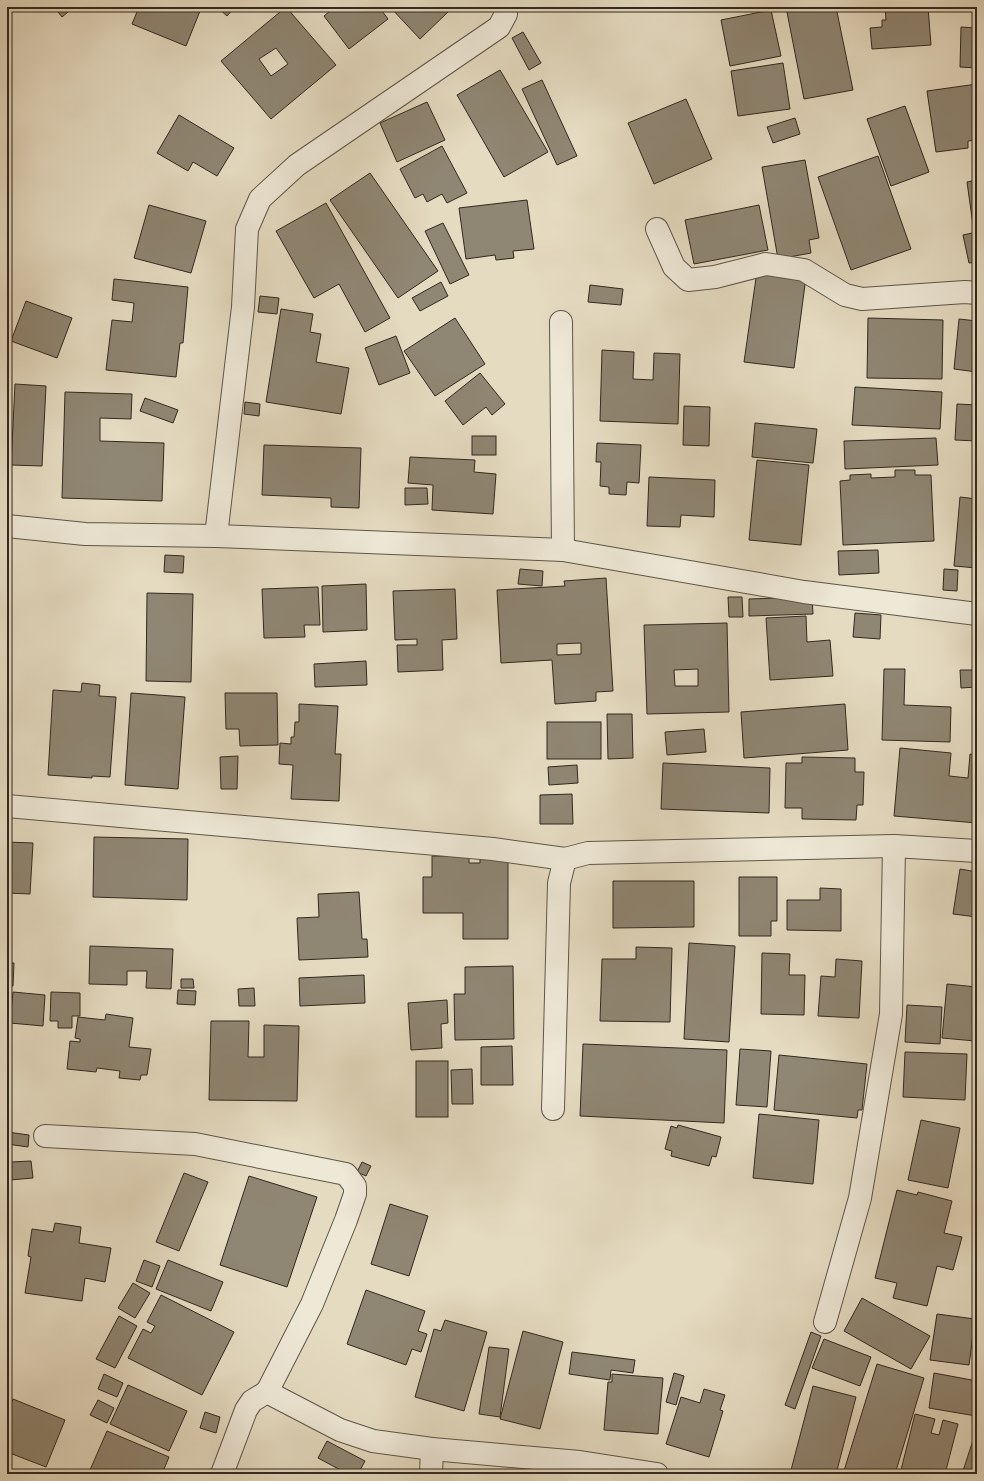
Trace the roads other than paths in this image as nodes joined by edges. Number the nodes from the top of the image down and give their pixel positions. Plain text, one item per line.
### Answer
1 (504, 7) edge
2 (657, 229) dead end
3 (977, 293) edge
4 (561, 322) dead end
5 (7, 526) edge
6 (216, 536) junction
7 (563, 550) junction
8 (977, 614) edge
9 (7, 806) edge
10 (894, 846) junction
11 (977, 851) edge
12 (565, 859) junction
13 (553, 1109) dead end
14 (45, 1136) dead end
15 (825, 1322) dead end
16 (267, 1392) junction
17 (432, 1449) junction
18 (222, 1474) edge
19 (432, 1474) edge
20 (657, 1474) edge

1 - 6 street
2 - 3 street
4 - 7 street
5 - 6 street
6 - 7 street
7 - 8 street
9 - 12 street
10 - 11 street
10 - 12 street
10 - 15 street
12 - 13 street
14 - 16 street
16 - 17 street
16 - 18 street
17 - 19 street
17 - 20 street

